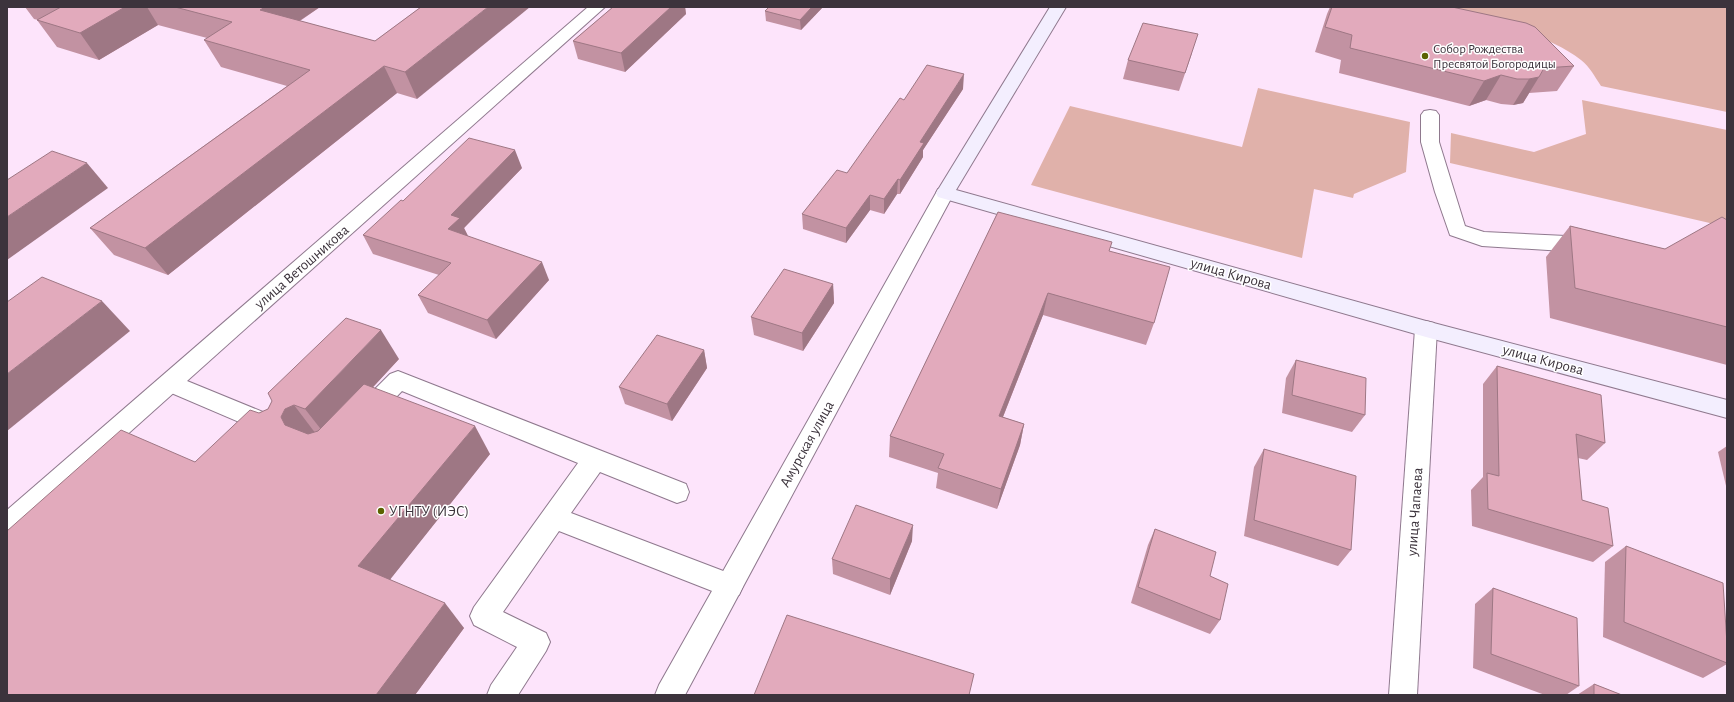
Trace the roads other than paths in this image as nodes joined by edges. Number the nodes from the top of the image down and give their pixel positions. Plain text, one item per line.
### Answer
1 (597, 7) edge
2 (1058, 7) edge
3 (1430, 115) dead end
4 (945, 193) junction
5 (1601, 244) edge
6 (1426, 328) junction
7 (170, 383) junction
8 (1727, 409) edge
9 (351, 429) edge
10 (282, 430) edge
11 (595, 459) junction
12 (677, 492) dead end
13 (553, 517) junction
14 (7, 526) edge
15 (730, 586) junction
16 (501, 695) edge
17 (670, 695) edge
18 (1403, 695) edge

1 - 7 street, улица Ветошникова
2 - 4 street
3 - 5 street
4 - 6 street, улица Кирова
4 - 15 street, Амурская улица
6 - 8 street, улица Кирова
6 - 18 street, улица Чапаева
7 - 10 street
7 - 14 street, улица Ветошникова
9 - 11 street
11 - 12 street
11 - 13 street
13 - 15 street
13 - 16 street
15 - 17 street, Амурская улица

